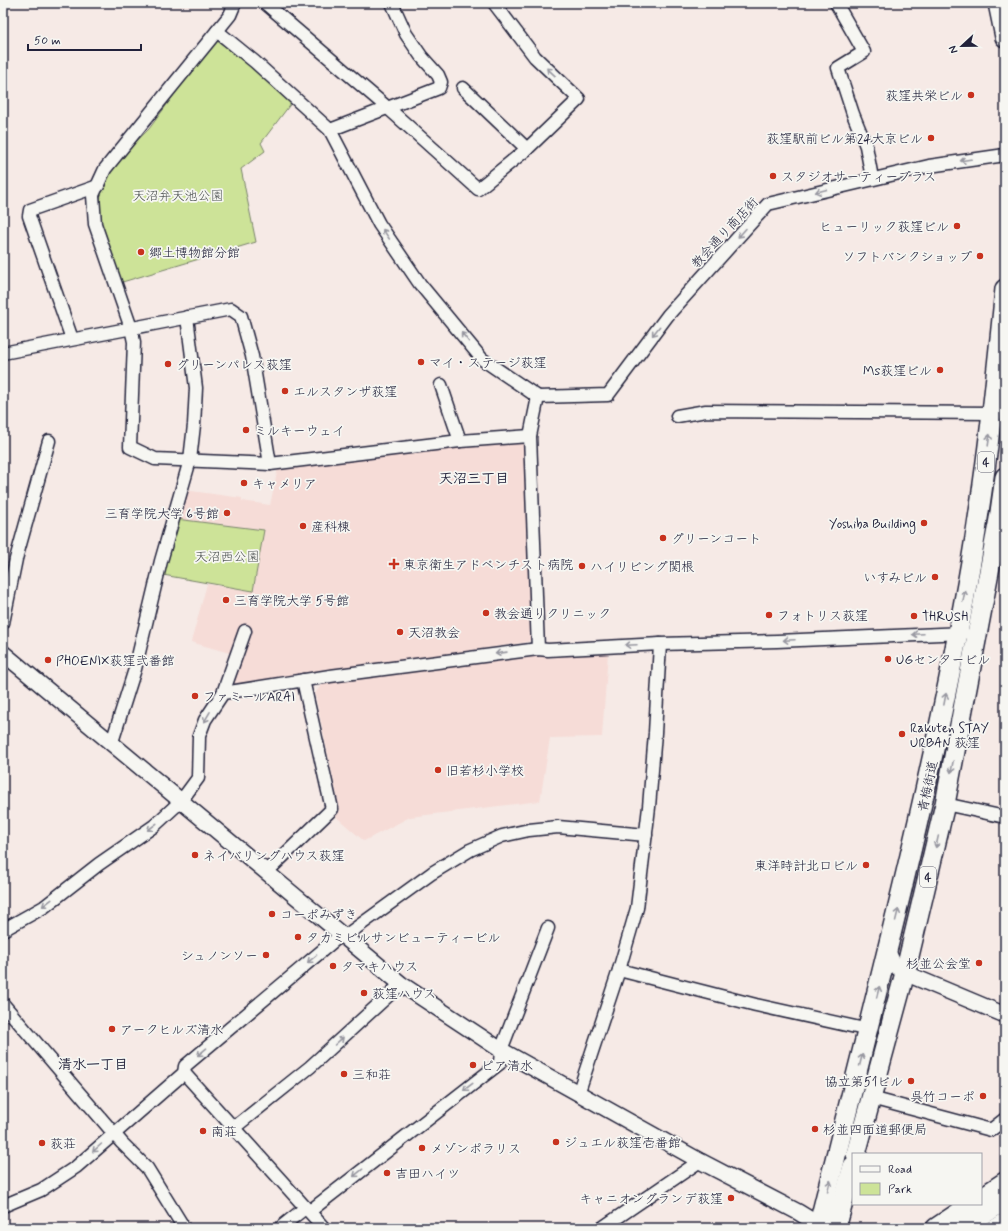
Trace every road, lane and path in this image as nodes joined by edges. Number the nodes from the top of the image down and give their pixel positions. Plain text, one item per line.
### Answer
1 (235, 3) edge
2 (265, 3) edge
3 (392, 3) edge
4 (494, 3) edge
5 (836, 3) edge
6 (998, 3) edge
7 (217, 31) junction
8 (1005, 37) edge
9 (463, 88) dead end
10 (389, 109) junction
11 (330, 130) junction
12 (527, 149) junction
13 (1005, 155) edge
14 (872, 178) junction
15 (98, 186) junction
16 (1005, 288) edge
17 (187, 317) junction
18 (131, 328) junction
19 (72, 339) junction
20 (3, 353) edge
21 (441, 385) dead end
22 (538, 396) junction
23 (992, 413) junction
24 (677, 416) dead end
25 (530, 436) junction
26 (50, 441) dead end
27 (460, 441) junction
28 (190, 460) junction
29 (270, 464) junction
30 (1005, 477) edge
31 (1002, 515) edge
32 (980, 619) junction
33 (3, 623) edge
34 (245, 631) dead end
35 (957, 634) junction
36 (660, 644) junction
37 (538, 649) junction
38 (3, 653) edge
39 (303, 680) junction
40 (223, 693) junction
41 (112, 742) junction
42 (181, 801) junction
43 (946, 804) junction
44 (1005, 817) edge
45 (646, 835) junction
46 (263, 870) junction
47 (548, 928) dead end
48 (3, 930) edge
49 (343, 935) junction
50 (888, 952) junction
51 (619, 970) junction
52 (906, 974) junction
53 (401, 984) junction
54 (3, 1004) edge
55 (1005, 1015) edge
56 (869, 1030) junction
57 (501, 1050) junction
58 (184, 1073) junction
59 (578, 1094) junction
60 (872, 1098) junction
61 (1005, 1119) edge
62 (235, 1127) junction
63 (114, 1133) junction
64 (856, 1153) edge
65 (700, 1160) junction
66 (852, 1168) edge
67 (1005, 1182) edge
68 (982, 1197) edge
69 (1005, 1200) edge
70 (970, 1205) edge
71 (3, 1206) edge
72 (307, 1210) junction
73 (1005, 1223) edge
74 (824, 1227) edge
75 (184, 1228) edge
76 (280, 1228) edge
77 (324, 1228) edge
78 (602, 1228) edge
79 (936, 1228) edge
80 (963, 1228) edge
81 (997, 1228) edge

1 - 7 street
2 - 10 street
3 - 10 street
12 -> 4 street
5 - 14 street
6 - 8 main road
7 - 11 street
7 - 15 street
9 - 12 street
10 - 11 street
10 - 12 street
22 -> 11 street
13 -> 14 street, 教会通り商店街
14 -> 22 street, 教会通り商店街
15 - 18 street
15 - 19 street
16 - 23 main road, 青梅街道 / 4
17 - 18 street
17 - 28 street
17 - 29 street
18 - 19 street
18 - 28 street
19 - 20 street
21 - 27 street
22 - 25 street
23 - 24 street
35 -> 23 main road, 青梅街道 / 4
25 - 27 street
25 - 37 street
26 - 33 street
27 - 29 street
28 - 29 street
28 - 41 street
30 - 31 main road, 青梅街道 / 4
31 - 32 main road, 青梅街道 / 4
32 - 35 street
32 -> 43 main road, 青梅街道 / 4
34 - 40 street
35 -> 36 street
50 -> 35 main road, 青梅街道 / 4
36 -> 37 street
36 - 45 street
37 -> 39 street
38 - 41 street
39 - 40 street
39 - 46 street
40 -> 42 street
41 - 42 street
42 - 46 street
42 -> 48 street
43 - 44 street
43 -> 52 main road, 青梅街道 / 4
45 - 49 street
45 - 51 street
46 - 49 street
47 - 57 street
49 - 53 street
49 -> 58 street
50 - 52 street
56 -> 50 main road, 青梅街道 / 4
51 - 56 street
51 - 59 street
52 - 55 street
52 - 60 main road, 青梅街道 / 4
53 - 57 street
62 -> 53 street
54 - 63 street
74 -> 56 main road, 青梅街道 / 4
57 - 59 street
57 -> 72 street
58 - 62 street
58 - 63 street
59 - 65 street
60 - 61 street
60 - 64 main road, 青梅街道 / 4
62 - 72 street
63 -> 71 street
63 - 75 street
65 - 74 street
65 - 78 street
66 - 74 main road
67 - 68 main road
69 - 80 main road
70 - 79 main road
72 - 76 street
72 - 77 street
73 - 81 main road

